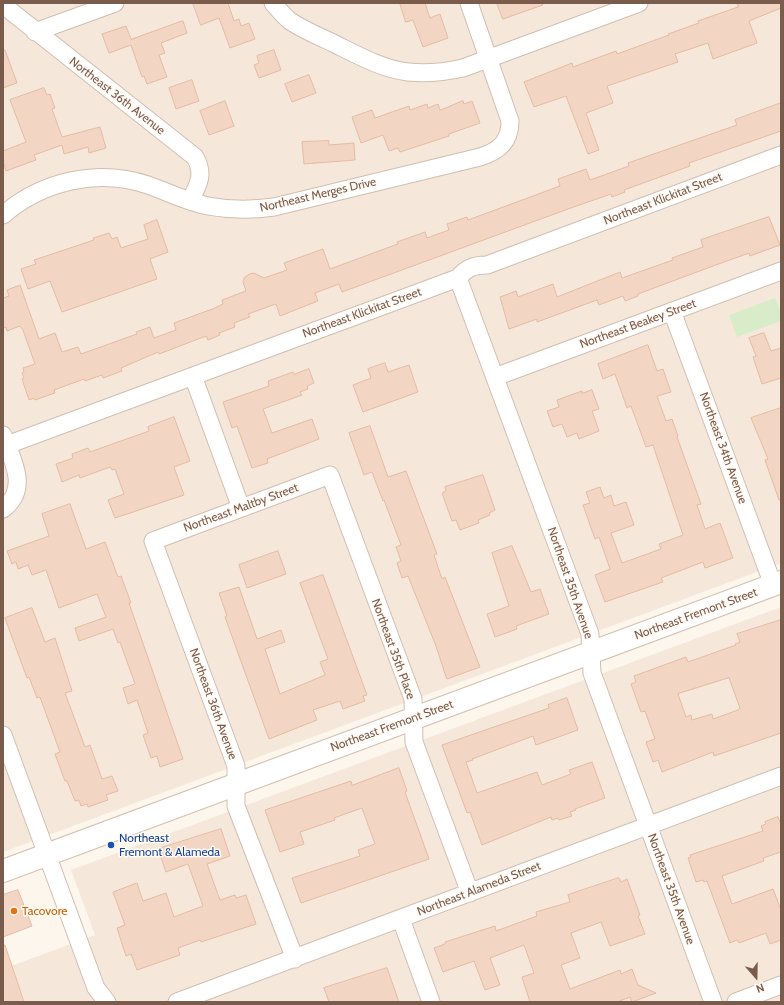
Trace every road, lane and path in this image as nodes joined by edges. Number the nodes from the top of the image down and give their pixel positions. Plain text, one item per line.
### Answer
1 (115, 3) edge
2 (273, 3) edge
3 (468, 3) edge
4 (639, 3) edge
5 (3, 5) edge
6 (35, 32) junction
7 (489, 59) junction
8 (781, 155) edge
9 (190, 201) junction
10 (3, 216) edge
11 (781, 271) edge
12 (458, 278) junction
13 (672, 311) junction
14 (193, 376) junction
15 (495, 377) junction
16 (5, 440) edge
17 (330, 475) joint
18 (241, 508) junction
19 (3, 509) edge
20 (153, 541) joint
21 (777, 583) edge
22 (591, 653) junction
23 (413, 718) junction
24 (3, 735) edge
25 (781, 776) edge
26 (236, 784) junction
27 (647, 826) junction
28 (47, 855) junction
29 (3, 871) edge
30 (470, 892) junction
31 (400, 919) junction
32 (295, 959) junction
33 (781, 986) edge
34 (209, 997) edge
35 (107, 1002) edge
36 (177, 1002) edge
37 (431, 1002) edge
38 (713, 1002) edge
39 (736, 1002) edge

1 - 6 street
2 - 7 street
3 - 7 street
4 - 7 street
5 - 6 street, Northeast 36th Avenue
6 - 9 street, Northeast 36th Avenue
7 - 9 street, Northeast Merges Drive
8 - 12 street, Northeast Klickitat Street
9 - 10 street, Northeast Merges Drive
11 - 13 street, Northeast Beakey Street
12 - 14 street, Northeast Klickitat Street
12 - 15 street, Northeast 35th Avenue
13 - 15 street, Northeast Beakey Street
13 - 21 street, Northeast 34th Avenue
14 - 16 street, Northeast Klickitat Street
14 - 18 street
15 - 22 street, Northeast 35th Avenue
16 - 19 street, Northeast Klickitat Street
17 - 18 street, Northeast Maltby Street
17 - 23 street, Northeast 35th Place
18 - 20 street, Northeast Maltby Street
20 - 26 street, Northeast 36th Avenue
21 - 22 main road, Northeast Fremont Street
22 - 23 main road, Northeast Fremont Street
22 - 27 street, Northeast 35th Avenue
23 - 26 main road, Northeast Fremont Street
23 - 30 street, Northeast 35th Place
24 - 28 street
25 - 27 street, Northeast Alameda Street
26 - 28 main road, Northeast Fremont Street
26 - 32 street, Northeast 36th Avenue
27 - 30 street, Northeast Alameda Street
27 - 38 street, Northeast 35th Avenue
28 - 29 main road, Northeast Fremont Street
28 - 35 street
30 - 31 street, Northeast Alameda Street
31 - 32 street, Northeast Alameda Street
31 - 37 street
32 - 34 street, Northeast Alameda Street
33 - 39 street
34 - 36 street, Northeast Alameda Street

